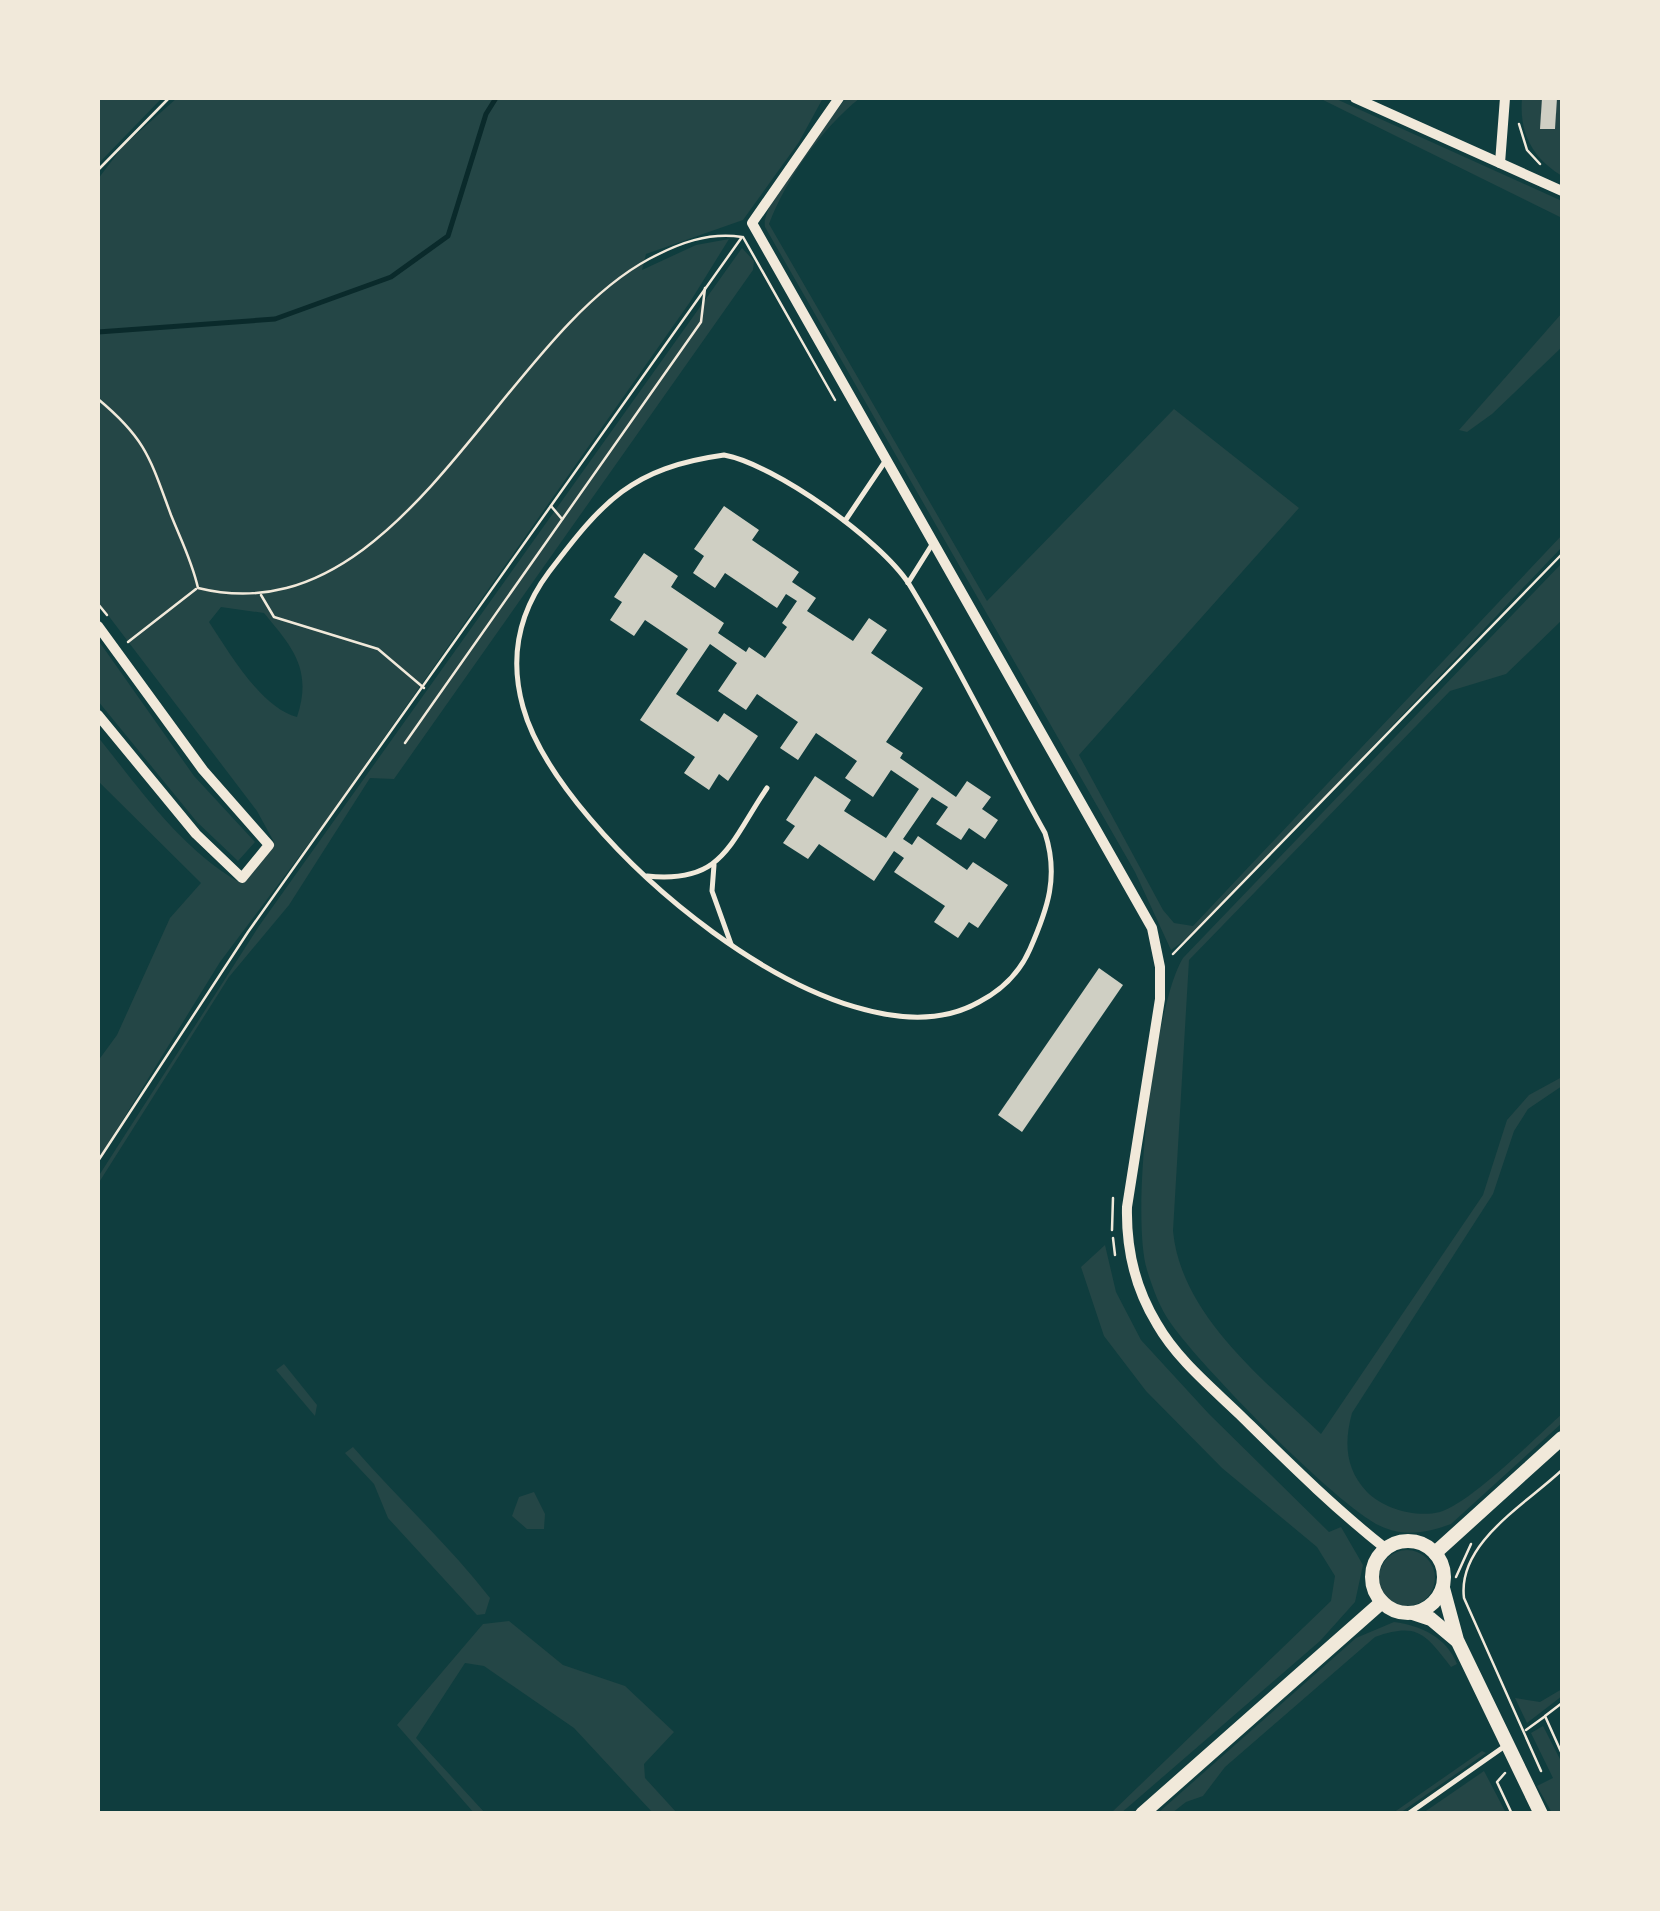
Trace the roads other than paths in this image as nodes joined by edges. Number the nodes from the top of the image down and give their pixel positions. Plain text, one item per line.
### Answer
1 (830, 98) edge
2 (839, 98) edge
3 (1355, 98) edge
4 (1504, 98) edge
5 (827, 115) junction
6 (1500, 163) junction
7 (1562, 192) edge
8 (886, 460) junction
9 (845, 521) junction
10 (933, 542) junction
11 (908, 583) junction
12 (98, 626) edge
13 (98, 715) edge
14 (766, 788) dead end
15 (714, 866) junction
16 (644, 875) junction
17 (732, 945) junction
18 (1562, 1438) edge
19 (1386, 1548) junction
20 (1435, 1552) junction
21 (1449, 1585) junction
22 (1382, 1602) junction
23 (1413, 1613) junction
24 (1457, 1640) junction
25 (1508, 1744) junction
26 (1142, 1814) edge
27 (1408, 1814) edge
28 (1542, 1814) edge

1 - 5 street
2 - 5 street
3 - 6 street
4 - 6 street
5 - 8 street
6 - 7 street
8 - 9 lane
8 - 10 street
9 - 11 lane
9 - 16 lane
10 - 11 lane
10 - 19 street
11 - 17 lane
12 - 13 street
14 - 15 lane
15 - 16 lane
15 - 17 lane
16 - 17 lane
18 - 20 street
19 - 20 street
19 - 22 street
20 - 21 street
21 - 23 street
21 - 24 street
22 - 23 street
22 - 26 street
23 - 24 street
24 - 25 street
25 - 27 lane
25 - 28 street

